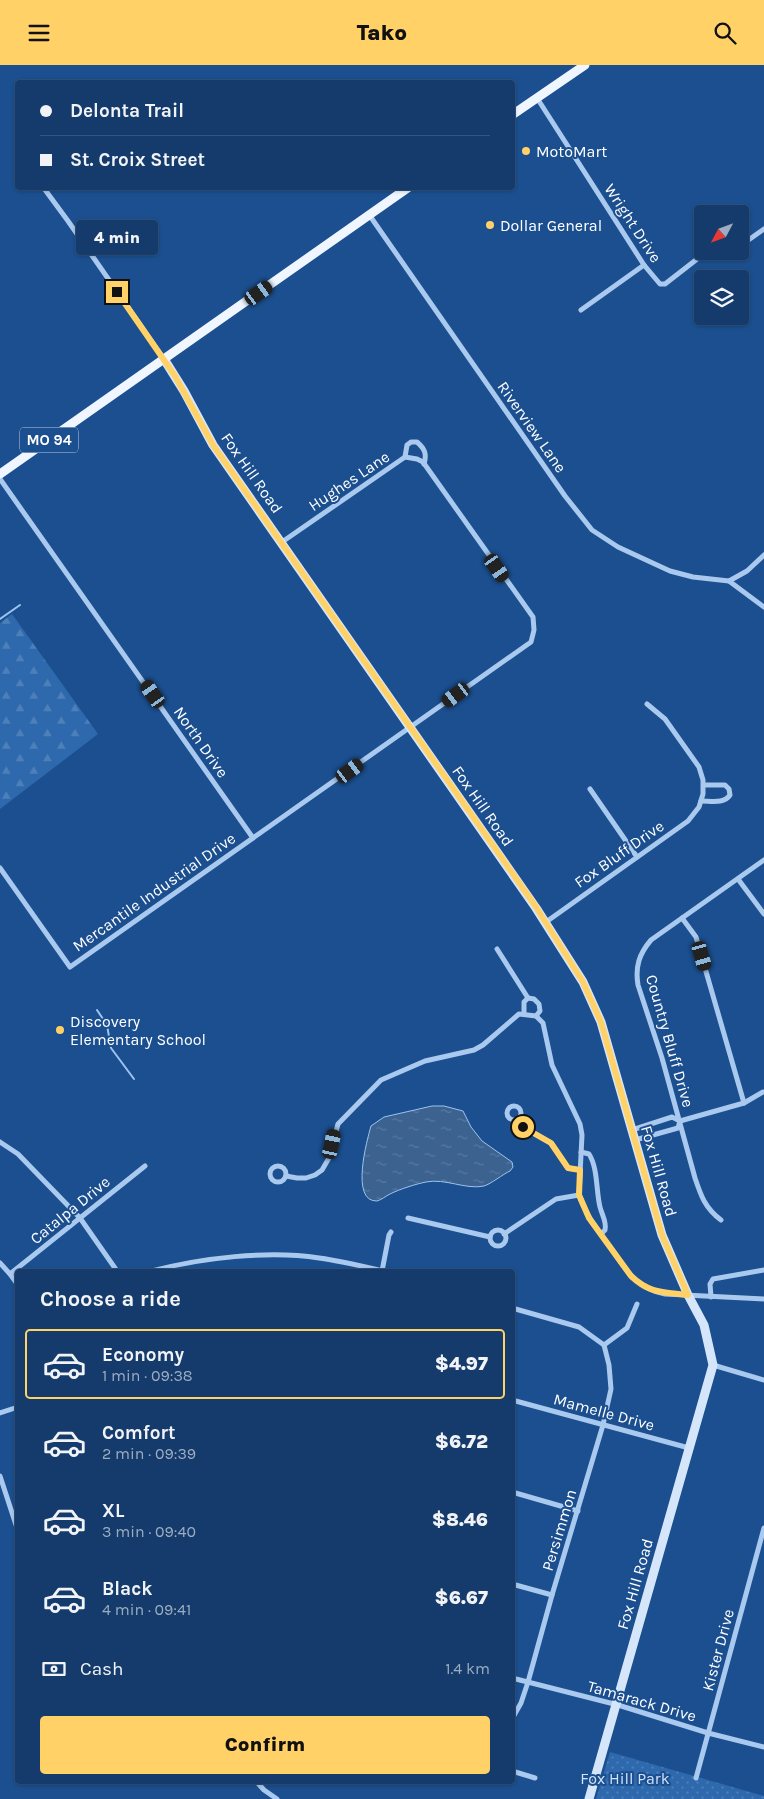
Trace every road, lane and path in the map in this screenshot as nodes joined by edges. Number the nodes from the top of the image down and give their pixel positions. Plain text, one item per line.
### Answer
1 (584, 65) edge
2 (537, 98) junction
3 (515, 113) edge
4 (45, 190) edge
5 (405, 190) edge
6 (370, 215) junction
7 (764, 229) edge
8 (749, 240) edge
9 (696, 260) edge
10 (644, 265) junction
11 (581, 310) dead end
12 (164, 359) junction
13 (405, 457) junction
14 (424, 464) junction
15 (0, 474) edge
16 (0, 479) edge
17 (282, 542) junction
18 (764, 555) edge
19 (729, 581) junction
20 (764, 607) edge
21 (647, 704) dead end
22 (411, 727) junction
23 (704, 785) junction
24 (590, 789) dead end
25 (701, 801) junction
26 (252, 838) junction
27 (637, 857) junction
28 (764, 859) edge
29 (0, 868) edge
30 (738, 879) junction
31 (764, 914) edge
32 (682, 918) junction
33 (546, 922) junction
34 (497, 949) dead end
35 (528, 998) junction
36 (524, 1014) junction
37 (536, 1016) junction
38 (763, 1092) dead end
39 (744, 1103) junction
40 (517, 1119) dead end
41 (680, 1121) junction
42 (632, 1130) junction
43 (635, 1140) junction
44 (0, 1142) edge
45 (581, 1152) junction
46 (145, 1166) dead end
47 (580, 1170) junction
48 (286, 1176) dead end
49 (579, 1195) junction
50 (80, 1217) junction
51 (408, 1218) dead end
52 (721, 1220) dead end
53 (391, 1232) dead end
54 (504, 1234) junction
55 (601, 1234) junction
56 (490, 1237) junction
57 (0, 1263) edge
58 (16, 1269) edge
59 (116, 1269) edge
60 (160, 1269) edge
61 (373, 1269) edge
62 (383, 1269) edge
63 (15, 1270) edge
64 (764, 1270) edge
65 (10, 1274) junction
66 (15, 1281) edge
67 (688, 1295) junction
68 (711, 1297) junction
69 (764, 1299) edge
70 (637, 1304) dead end
71 (515, 1309) edge
72 (604, 1345) junction
73 (713, 1365) junction
74 (764, 1380) edge
75 (515, 1401) edge
76 (15, 1408) edge
77 (0, 1413) edge
78 (603, 1425) junction
79 (689, 1448) junction
80 (0, 1476) edge
81 (515, 1493) edge
82 (578, 1511) junction
83 (15, 1522) edge
84 (764, 1528) edge
85 (515, 1585) edge
86 (552, 1595) junction
87 (515, 1679) edge
88 (528, 1682) junction
89 (618, 1705) junction
90 (515, 1714) edge
91 (708, 1733) junction
92 (764, 1747) edge
93 (515, 1772) edge
94 (534, 1778) dead end
95 (696, 1779) dead end
96 (259, 1784) edge
97 (277, 1799) edge
98 (589, 1799) edge

1 - 2 main road
2 - 3 main road
2 - 10 street, Wright Drive
4 - 12 street
5 - 6 main road, MO 94
6 - 12 main road, MO 94
6 - 19 street, Riverview Lane
7 - 8 street
9 - 10 street, Wright Drive
10 - 11 street
12 - 15 main road, MO 94
12 - 17 street, Fox Hill Road
13 - 14 street, Hughes Lane
13 - 14 street, Hughes Lane
13 - 17 street, Hughes Lane
14 - 22 street, Hughes Lane
16 - 26 street, North Drive
17 - 22 street, Fox Hill Road
18 - 19 street
19 - 20 street
21 - 23 street
22 - 26 street
22 - 33 street, Fox Hill Road
23 - 25 street, Fox Bluff Drive
23 - 25 street
24 - 27 street
25 - 27 street, Fox Bluff Drive
26 - 29 street, Mercantile Industrial Drive
27 - 33 street, Fox Bluff Drive
28 - 30 street, Country Bluff Drive
30 - 31 street
30 - 32 street, Country Bluff Drive
32 - 39 street
32 - 41 street, Country Bluff Drive
33 - 42 street, Fox Hill Road
34 - 35 street
35 - 36 street
35 - 37 street
36 - 37 street
36 - 48 street
37 - 45 street
38 - 39 street
39 - 41 street
40 - 47 street
41 - 42 street
41 - 43 street
41 - 52 street, Country Bluff Drive
42 - 43 street, Fox Hill Road
43 - 67 street, Fox Hill Road
44 - 50 street
45 - 47 street
45 - 55 street
46 - 50 street, Catalpa Drive
47 - 49 street
49 - 54 street
49 - 55 street
50 - 58 street, Catalpa Drive
50 - 59 street
51 - 56 street
53 - 62 street
54 - 56 street
54 - 56 street
55 - 67 street
57 - 65 street
60 - 61 street
63 - 65 street, Catalpa Drive
64 - 68 street
65 - 66 street
67 - 68 street
67 - 73 street, Fox Hill Road
68 - 69 street
70 - 72 street
71 - 72 street
72 - 78 street, Persimmon
73 - 74 street
73 - 79 street, Fox Hill Road
75 - 78 street, Mamelle Drive
76 - 77 street
78 - 79 street, Mamelle Drive
78 - 82 street, Persimmon
79 - 89 street, Fox Hill Road
80 - 83 street
81 - 82 street
82 - 86 street, Persimmon
84 - 91 street, Kister Drive
85 - 86 street
86 - 88 street, Persimmon
87 - 88 street, Tamarack Drive
88 - 89 street, Tamarack Drive
88 - 90 street, Persimmon
89 - 91 street, Tamarack Drive
89 - 98 street, Fox Hill Road
91 - 92 street, Tamarack Drive
91 - 95 street, Kister Drive
93 - 94 street
96 - 97 street

